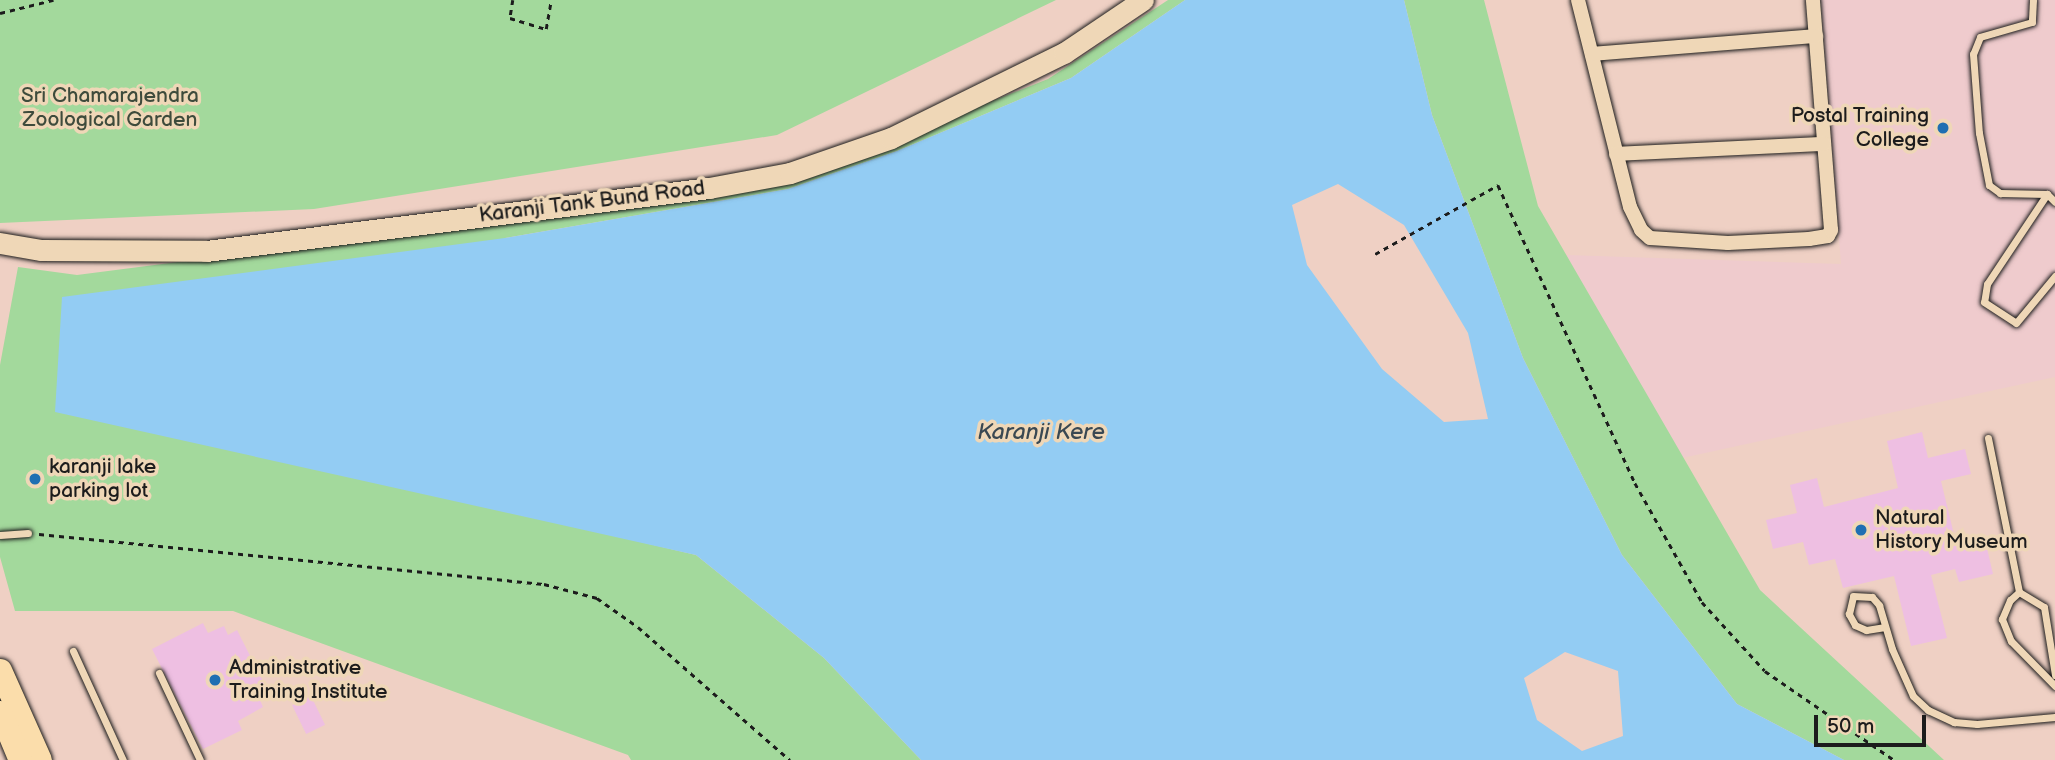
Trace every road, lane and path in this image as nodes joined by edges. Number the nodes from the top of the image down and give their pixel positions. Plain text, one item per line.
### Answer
1 (53, 0) edge
2 (513, 0) edge
3 (551, 0) edge
4 (1143, 0) edge
5 (1578, 0) edge
6 (1813, 0) edge
7 (2033, 0) edge
8 (0, 13) edge
9 (1816, 36) junction
10 (1592, 54) junction
11 (1824, 144) junction
12 (1616, 154) junction
13 (2047, 194) junction
14 (2055, 202) edge
15 (0, 243) edge
16 (1375, 254) dead end
17 (2055, 276) edge
18 (1988, 438) dead end
19 (28, 533) joint
20 (0, 535) edge
21 (2019, 592) junction
22 (1885, 627) junction
23 (73, 650) dead end
24 (0, 670) edge
25 (159, 673) dead end
26 (2055, 675) edge
27 (2055, 686) edge
28 (0, 712) edge
29 (2055, 717) edge
30 (20, 760) edge
31 (40, 760) edge
32 (123, 760) edge
33 (200, 760) edge
34 (790, 760) edge
35 (1894, 760) edge

1 - 8 path
2 - 3 path
4 - 15 street, Karanji Tank Bund Road
5 - 10 street
6 - 9 street
7 - 13 lane
9 - 10 street
9 - 11 street
10 - 12 street
11 - 12 street
11 - 12 street
13 - 14 lane
13 - 17 lane
16 - 35 path
18 - 21 lane
19 - 20 lane
19 - 34 path
21 - 26 lane
21 - 27 lane
22 - 22 lane
22 - 29 lane
23 - 32 lane
24 - 31 main road
25 - 33 lane
28 - 30 main road

